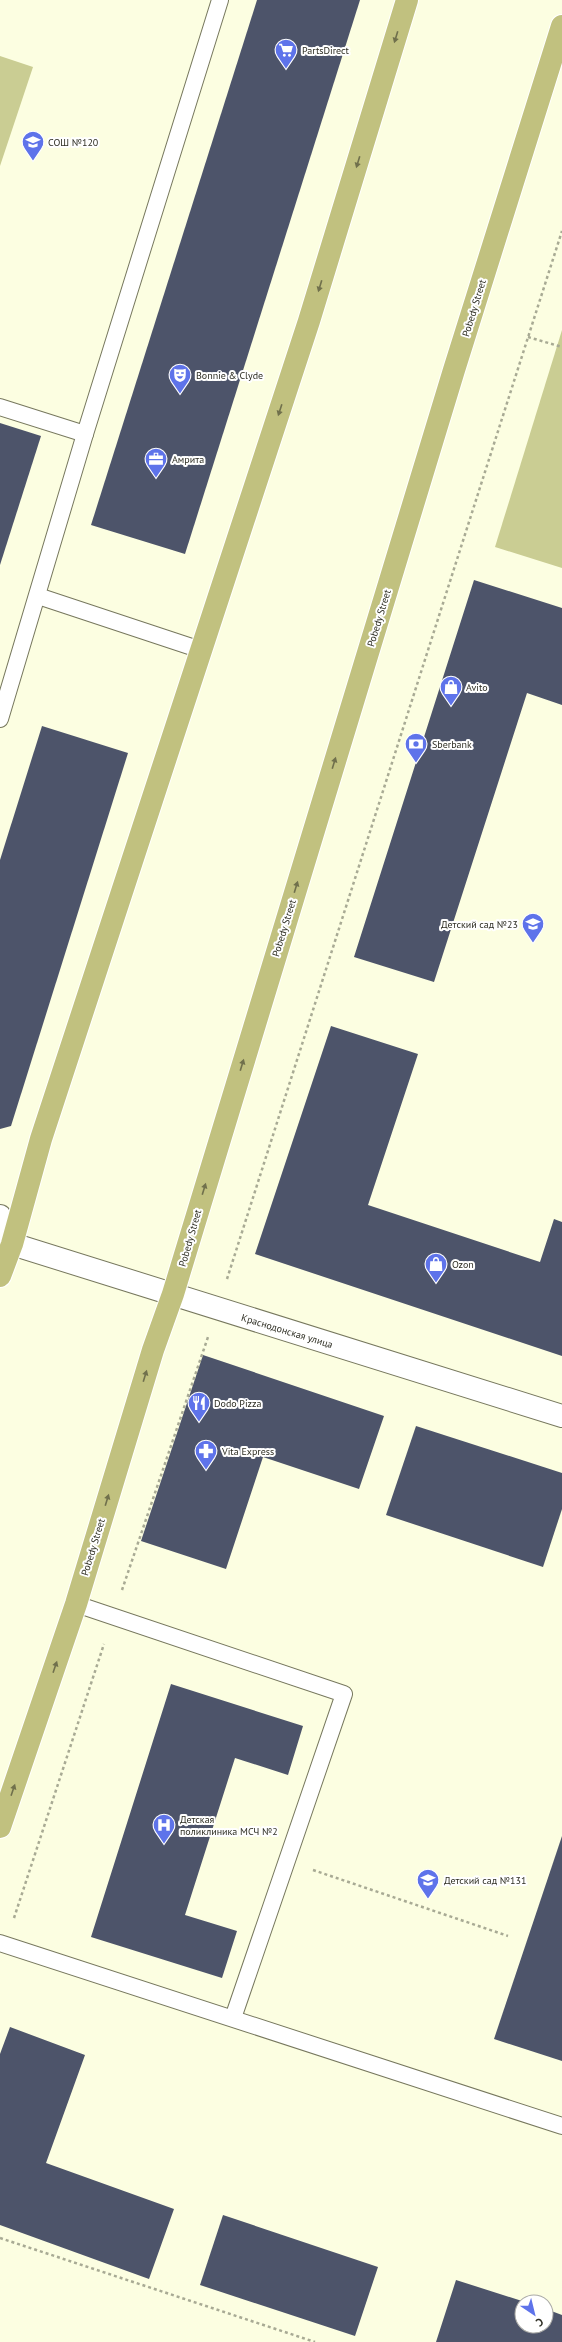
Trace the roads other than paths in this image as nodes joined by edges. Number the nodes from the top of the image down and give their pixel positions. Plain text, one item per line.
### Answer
1 (220, 0) edge
2 (407, 0) edge
3 (562, 26) edge
4 (0, 407) edge
5 (85, 434) junction
6 (38, 596) junction
7 (201, 650) junction
8 (0, 719) edge
9 (0, 1216) edge
10 (6, 1244) edge
11 (0, 1276) edge
12 (173, 1294) junction
13 (562, 1416) edge
14 (76, 1604) junction
15 (0, 1827) edge
16 (3, 1944) edge
17 (233, 2018) junction
18 (562, 2126) edge

1 - 5 lane
2 -> 7 main road
12 -> 3 main road, Pobedy Street
4 - 5 lane
5 - 6 lane
6 - 7 lane
6 - 8 lane
7 - 10 main road
9 - 10 street
10 - 11 main road
10 - 12 street, Краснодонская улица
12 - 13 street, Краснодонская улица
14 -> 12 main road, Pobedy Street
15 -> 14 main road, Pobedy Street
14 - 17 lane
16 - 17 lane
17 - 18 lane

